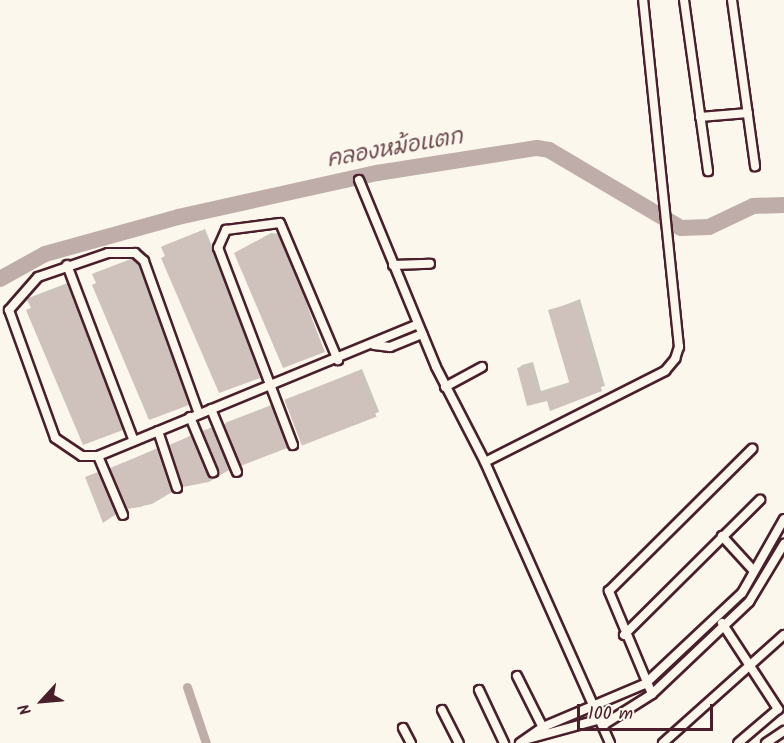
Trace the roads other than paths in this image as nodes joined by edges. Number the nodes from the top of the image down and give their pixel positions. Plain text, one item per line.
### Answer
1 (643, 0) edge
2 (684, 0) edge
3 (732, 0) edge
4 (748, 113) junction
5 (700, 117) junction
6 (755, 166) dead end
7 (708, 171) dead end
8 (359, 180) dead end
9 (430, 264) dead end
10 (393, 265) junction
11 (67, 266) junction
12 (418, 324) junction
13 (422, 333) junction
14 (374, 345) junction
15 (338, 360) junction
16 (482, 367) dead end
17 (272, 386) junction
18 (446, 387) junction
19 (212, 409) junction
20 (195, 416) junction
21 (158, 431) junction
22 (134, 441) junction
23 (293, 445) dead end
24 (752, 449) dead end
25 (98, 456) junction
26 (485, 462) junction
27 (213, 472) dead end
28 (237, 472) dead end
29 (177, 488) dead end
30 (760, 500) dead end
31 (123, 515) dead end
32 (784, 519) edge
33 (722, 536) junction
34 (784, 544) edge
35 (754, 571) junction
36 (719, 617) junction
37 (724, 626) junction
38 (784, 634) edge
39 (624, 635) junction
40 (750, 665) junction
41 (517, 676) dead end
42 (645, 684) junction
43 (479, 690) dead end
44 (652, 694) junction
45 (595, 706) junction
46 (781, 706) edge
47 (442, 710) dead end
48 (602, 722) junction
49 (403, 728) dead end
50 (541, 729) junction
51 (784, 731) edge
52 (545, 740) edge
53 (524, 741) edge
54 (411, 743) edge
55 (459, 743) edge
56 (504, 743) edge
57 (610, 743) edge
58 (663, 743) edge
59 (738, 743) edge
60 (766, 743) edge

1 - 26 street
2 - 5 street
3 - 4 street
4 - 5 street
4 - 6 street
5 - 7 street
8 - 10 street
9 - 10 street
10 - 12 street
11 - 20 street
11 - 22 street
11 - 25 street
12 - 13 street
12 - 14 street
13 - 14 street
13 - 18 street
14 - 15 street
15 - 17 street
15 - 17 street
16 - 18 street
17 - 19 street
17 - 23 street
18 - 26 street
19 - 20 street
19 - 28 street
20 - 21 street
20 - 27 street
21 - 22 street
21 - 29 street
22 - 25 street
24 - 39 street
25 - 31 street
26 - 45 street
30 - 33 street
32 - 35 street
33 - 35 street
33 - 39 street
34 - 37 street
35 - 36 street
36 - 37 street
36 - 42 street
37 - 40 street
37 - 44 street
38 - 40 street
39 - 42 street
40 - 46 street
40 - 58 street
41 - 50 street
42 - 44 street
42 - 45 street
43 - 56 street
44 - 48 street
45 - 48 street
45 - 50 street
46 - 59 street
47 - 55 street
48 - 52 street
48 - 57 street
49 - 54 street
50 - 52 street
50 - 53 street
51 - 60 street
52 - 53 street

